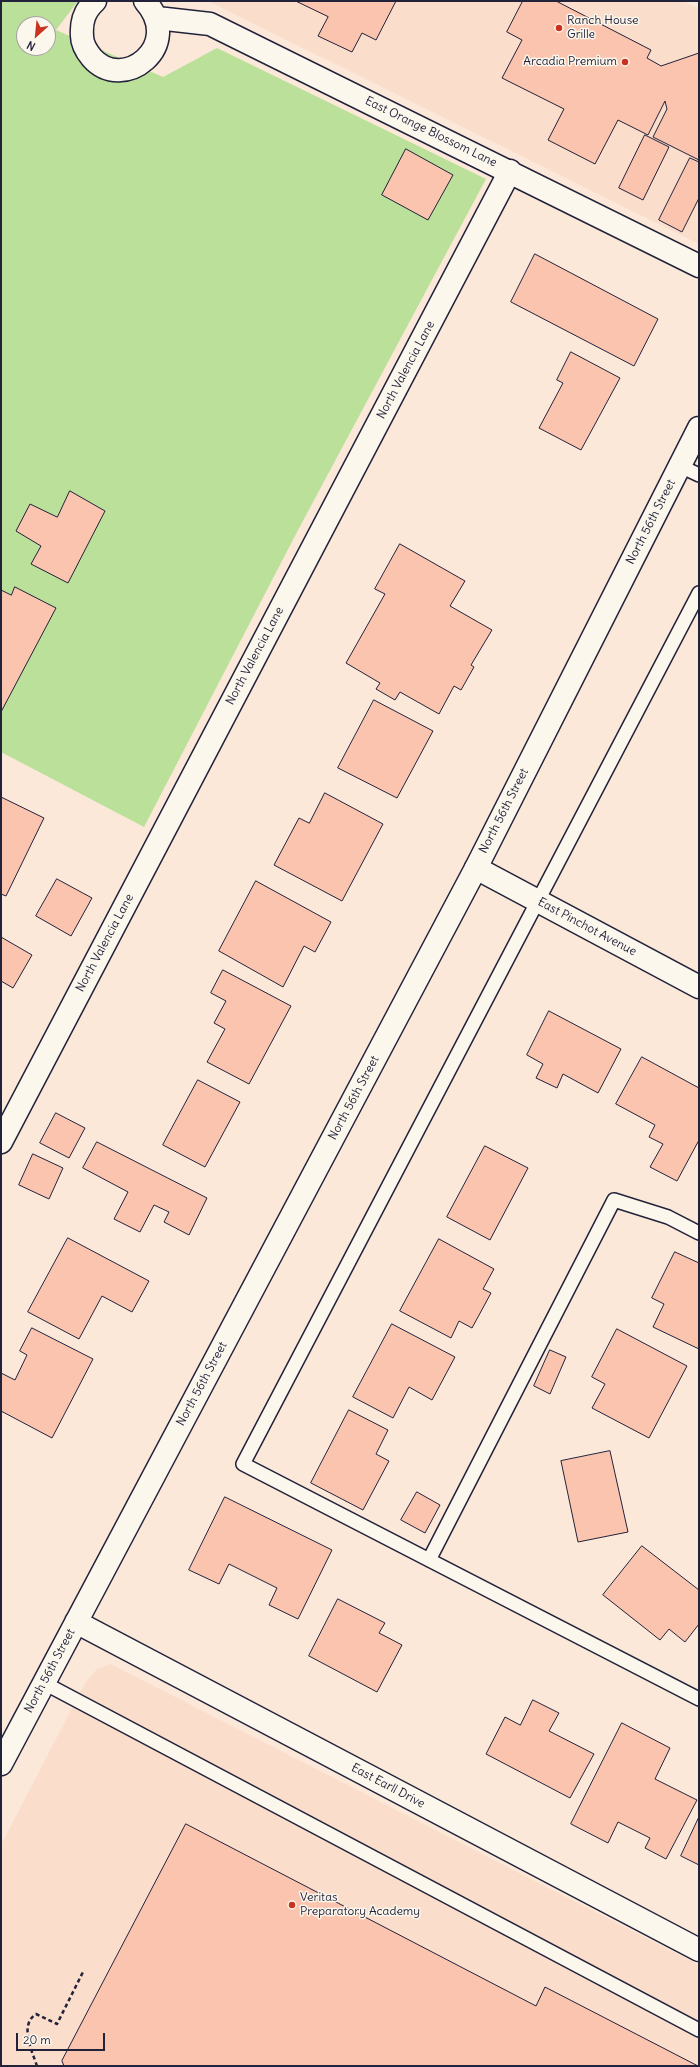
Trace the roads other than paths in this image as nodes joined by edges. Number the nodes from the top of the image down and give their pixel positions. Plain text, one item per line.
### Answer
1 (95, 1) edge
2 (151, 10) edge
3 (510, 171) junction
4 (699, 266) edge
5 (699, 428) edge
6 (680, 466) junction
7 (699, 475) edge
8 (699, 593) edge
9 (476, 868) junction
10 (538, 901) junction
11 (699, 987) edge
12 (1, 1142) edge
13 (699, 1233) edge
14 (429, 1560) junction
15 (76, 1622) junction
16 (44, 1683) junction
17 (699, 1699) edge
18 (1, 1764) edge
19 (699, 1950) edge
20 (699, 2030) edge

1 - 2 street, East Orange Blossom Lane
2 - 3 street, East Orange Blossom Lane
3 - 4 street, East Orange Blossom Lane
3 - 12 street, North Valencia Lane
5 - 6 street, North 56th Street
6 - 7 lane
6 - 9 street, North 56th Street
8 - 10 lane
9 - 10 street, East Pinchot Avenue
9 - 15 street, North 56th Street
10 - 11 street, East Pinchot Avenue
10 - 14 lane
13 - 14 lane
14 - 17 lane
15 - 16 street, North 56th Street
15 - 19 street, East Earll Drive
16 - 18 street, North 56th Street
16 - 20 lane

